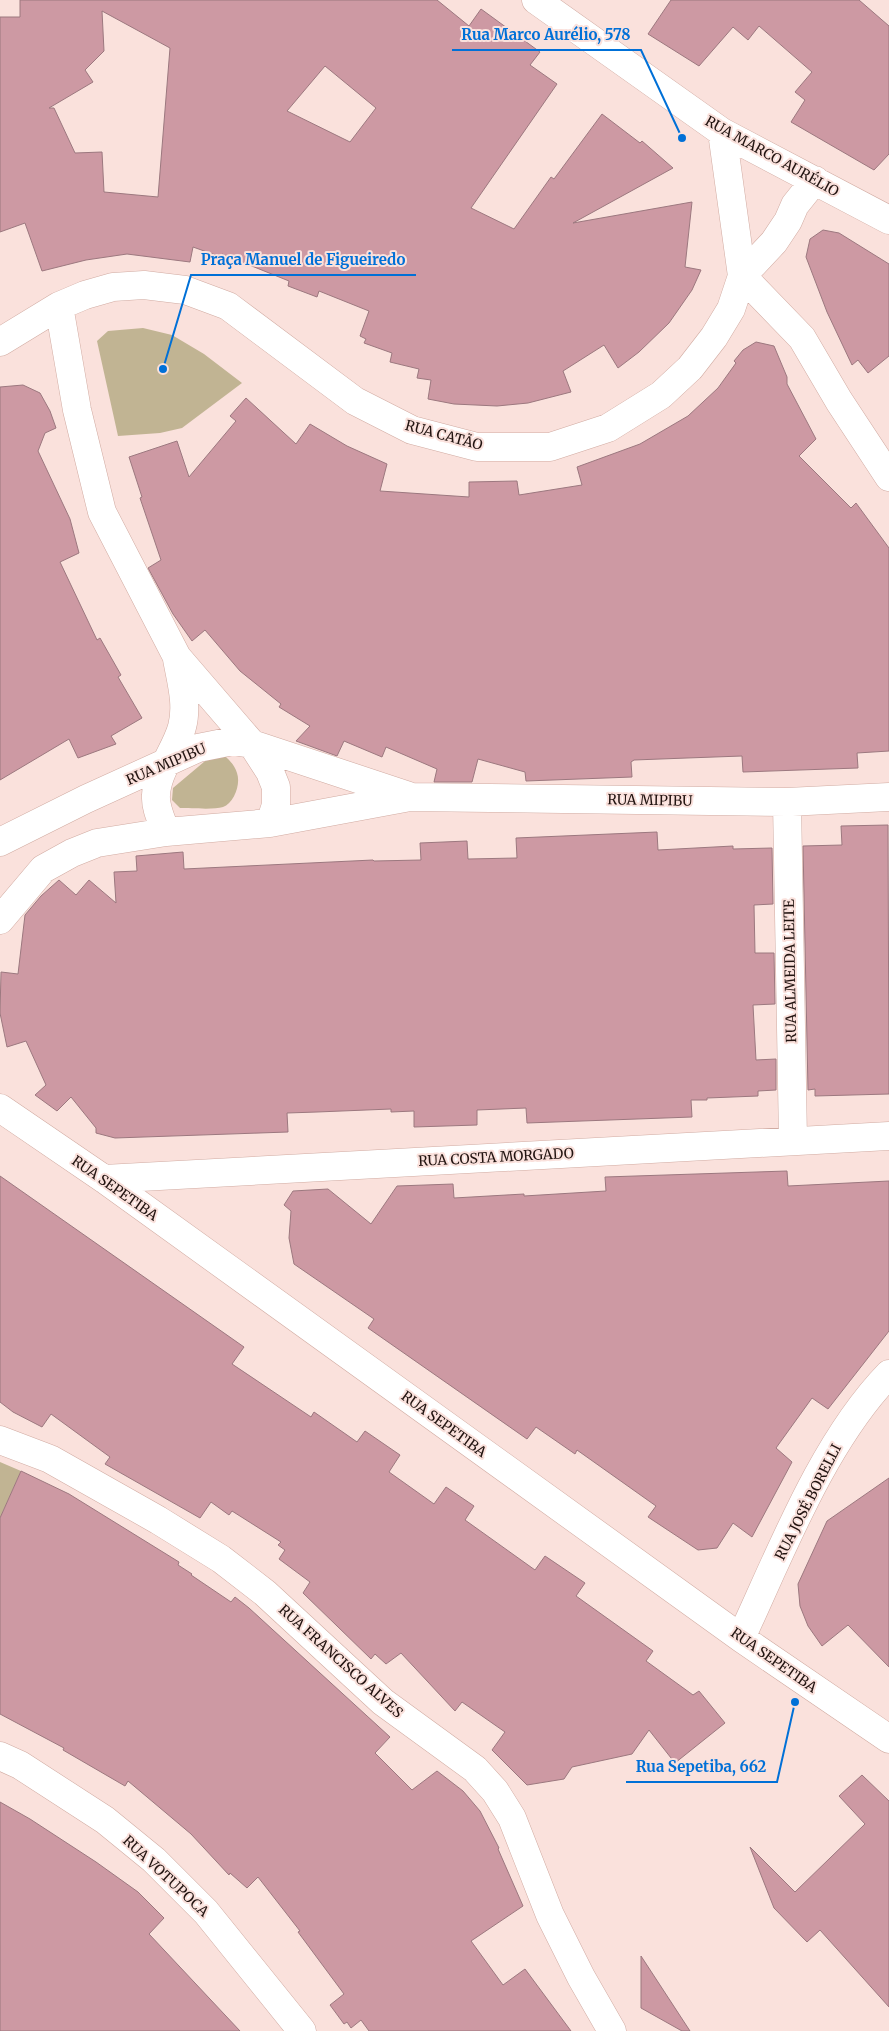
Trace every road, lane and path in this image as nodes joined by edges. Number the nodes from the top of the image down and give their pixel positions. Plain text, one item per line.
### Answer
1 (536, 0) edge
2 (722, 132) junction
3 (815, 180) junction
4 (889, 220) edge
5 (742, 276) junction
6 (59, 306) junction
7 (0, 342) edge
8 (889, 477) edge
9 (177, 657) junction
10 (252, 744) junction
11 (168, 761) junction
12 (410, 797) junction
13 (889, 797) edge
14 (786, 802) junction
15 (270, 823) junction
16 (166, 832) junction
17 (8, 838) edge
18 (43, 869) junction
19 (0, 920) edge
20 (0, 1108) edge
21 (889, 1136) edge
22 (793, 1140) junction
23 (104, 1178) junction
24 (889, 1374) edge
25 (0, 1440) edge
26 (741, 1638) junction
27 (889, 1739) edge
28 (0, 1756) edge
29 (302, 2031) edge
30 (612, 2031) edge

1 - 2 street, RUA MARCO AURÉLIO
2 - 3 street, RUA MARCO AURÉLIO
2 - 5 street, RUA CATÃO
3 - 4 street, RUA MARCO AURÉLIO
3 - 5 street, RUA CATÃO
5 - 6 street, RUA CATÃO
5 - 8 street
6 - 7 street, RUA CATÃO
6 - 9 street
9 - 10 street
9 - 11 street
10 - 11 street, RUA MIPIBU
10 - 12 street, RUA MIPIBU
10 - 15 street
11 - 16 street
11 - 17 street, RUA MIPIBU
12 - 14 street, RUA MIPIBU
12 - 15 street, RUA MIPIBU
13 - 14 street, RUA MIPIBU
14 - 22 street, RUA ALMEIDA LEITE
15 - 16 street, RUA MIPIBU
16 - 18 street, RUA MIPIBU
17 - 18 street, RUA MIPIBU
18 - 19 street, RUA MIPIBU
20 - 23 street, RUA SEPETIBA
21 - 22 street, RUA COSTA MORGADO
22 - 23 street, RUA COSTA MORGADO
23 - 26 street, RUA SEPETIBA
24 - 26 street, RUA JOSÉ BORELLI
25 - 30 street, RUA FRANCISCO ALVES
26 - 27 street, RUA SEPETIBA
28 - 29 street, RUA VOTUPOCA

